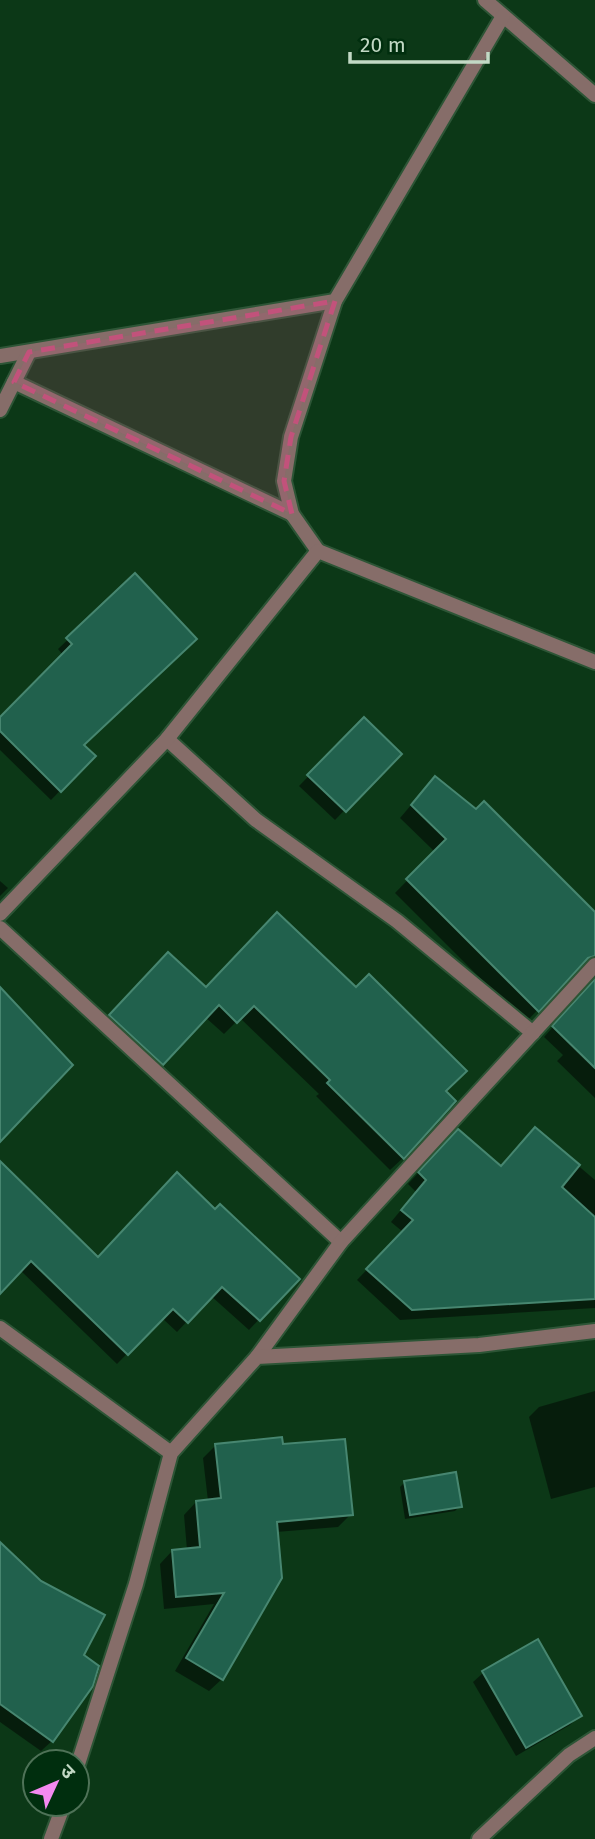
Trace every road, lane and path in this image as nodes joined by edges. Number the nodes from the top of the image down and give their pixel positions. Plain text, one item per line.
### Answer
1 (485, 0) edge
2 (503, 16) junction
3 (595, 95) edge
4 (335, 301) junction
5 (29, 352) junction
6 (0, 356) edge
7 (14, 382) junction
8 (0, 410) edge
9 (292, 514) junction
10 (318, 551) junction
11 (595, 663) edge
12 (167, 740) junction
13 (0, 914) edge
14 (0, 928) edge
15 (595, 965) edge
16 (533, 1033) junction
17 (341, 1242) junction
18 (0, 1328) edge
19 (595, 1331) edge
20 (257, 1357) junction
21 (171, 1453) junction
22 (595, 1738) edge
23 (83, 1748) edge
24 (59, 1818) edge
25 (51, 1839) edge
26 (479, 1839) edge

1 - 2 street
2 - 3 street
2 - 4 street
4 - 5 street
4 - 9 street
5 - 6 street
5 - 7 street
7 - 8 street
7 - 9 street
9 - 10 street
10 - 11 street
10 - 12 street
12 - 13 street
12 - 16 street
14 - 17 street
15 - 16 street
16 - 17 street
17 - 20 street
18 - 21 street
19 - 20 street
20 - 21 street
21 - 23 street
22 - 26 street
24 - 25 street

